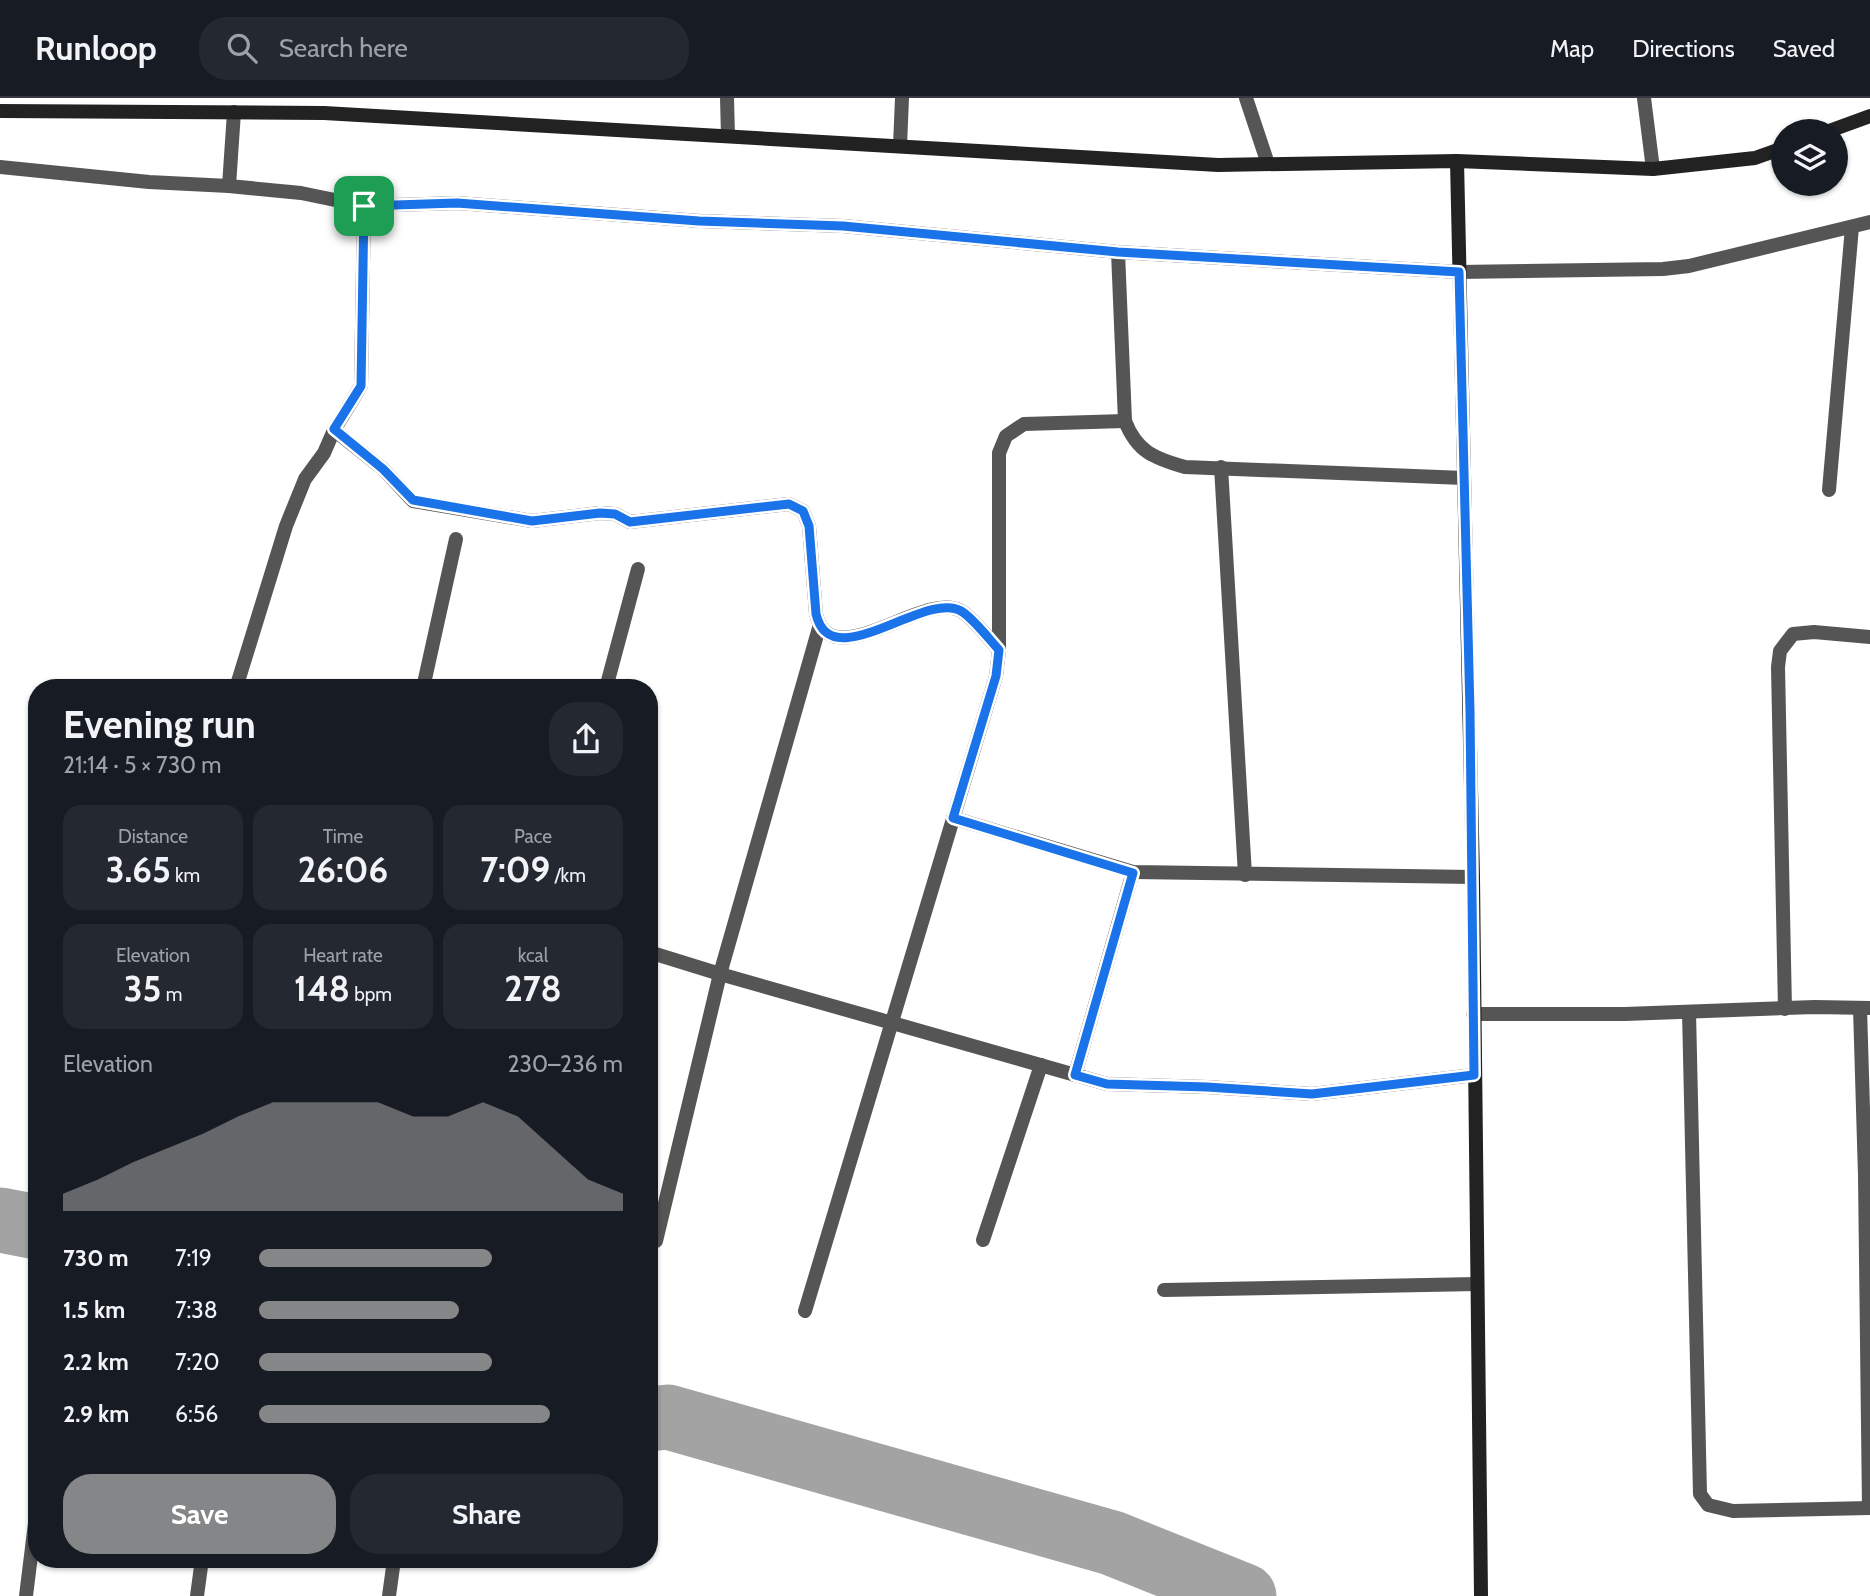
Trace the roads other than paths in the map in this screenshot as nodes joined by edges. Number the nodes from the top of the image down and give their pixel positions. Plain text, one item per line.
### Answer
1 (727, 98) edge
2 (901, 98) edge
3 (1246, 98) edge
4 (1644, 98) edge
5 (0, 111) edge
6 (234, 112) junction
7 (1870, 116) edge
8 (1848, 124) edge
9 (728, 136) junction
10 (900, 146) junction
11 (1771, 152) edge
12 (1457, 161) junction
13 (1268, 164) junction
14 (0, 167) edge
15 (1653, 169) junction
16 (229, 186) junction
17 (364, 206) junction
18 (1870, 222) edge
19 (1852, 226) junction
20 (1118, 252) junction
21 (1459, 272) junction
22 (1125, 421) junction
23 (334, 429) junction
24 (1221, 467) junction
25 (1464, 478) junction
26 (1829, 490) dead end
27 (456, 539) dead end
28 (638, 569) dead end
29 (819, 628) junction
30 (1870, 637) edge
31 (999, 650) junction
32 (239, 679) edge
33 (425, 679) edge
34 (608, 679) edge
35 (953, 818) junction
36 (1133, 873) junction
37 (1245, 875) junction
38 (1473, 877) junction
39 (658, 954) edge
40 (720, 974) junction
41 (1865, 1008) edge
42 (1784, 1009) junction
43 (1689, 1012) junction
44 (1473, 1014) junction
45 (892, 1023) junction
46 (1041, 1065) junction
47 (1075, 1075) junction
48 (1474, 1075) junction
49 (658, 1233) edge
50 (983, 1240) dead end
51 (1477, 1284) junction
52 (1164, 1290) dead end
53 (805, 1311) dead end
54 (1868, 1369) edge
55 (1870, 1508) edge
56 (29, 1568) edge
57 (201, 1568) edge
58 (393, 1568) edge
59 (26, 1596) edge
60 (197, 1596) edge
61 (389, 1596) edge
62 (1482, 1596) edge

1 - 9 street
2 - 10 street
3 - 13 street
4 - 15 street
5 - 6 street
6 - 9 street
6 - 16 street
7 - 8 street
9 - 10 street
10 - 13 street
11 - 15 street
12 - 13 street
12 - 15 street
12 - 21 street
14 - 16 street
16 - 17 street
17 - 20 street
17 - 23 street
18 - 19 street
19 - 21 street
19 - 26 street
20 - 21 street
20 - 22 street
21 - 25 street
22 - 24 street
22 - 31 street
23 - 29 street
23 - 32 street
24 - 25 street
24 - 37 street
25 - 38 street
27 - 33 street
28 - 34 street
29 - 31 street
29 - 40 street
30 - 42 street
31 - 35 street
35 - 36 street
35 - 45 street
36 - 37 street
36 - 47 street
37 - 38 street
38 - 44 street
39 - 40 street
40 - 45 street
40 - 49 street
41 - 42 street
41 - 54 street
42 - 43 street
43 - 44 street
43 - 55 street
44 - 48 street
45 - 46 street
45 - 53 street
46 - 47 street
46 - 50 street
47 - 48 street
48 - 51 street
51 - 52 street
51 - 62 street
54 - 55 street
56 - 59 street
57 - 60 street
58 - 61 street

